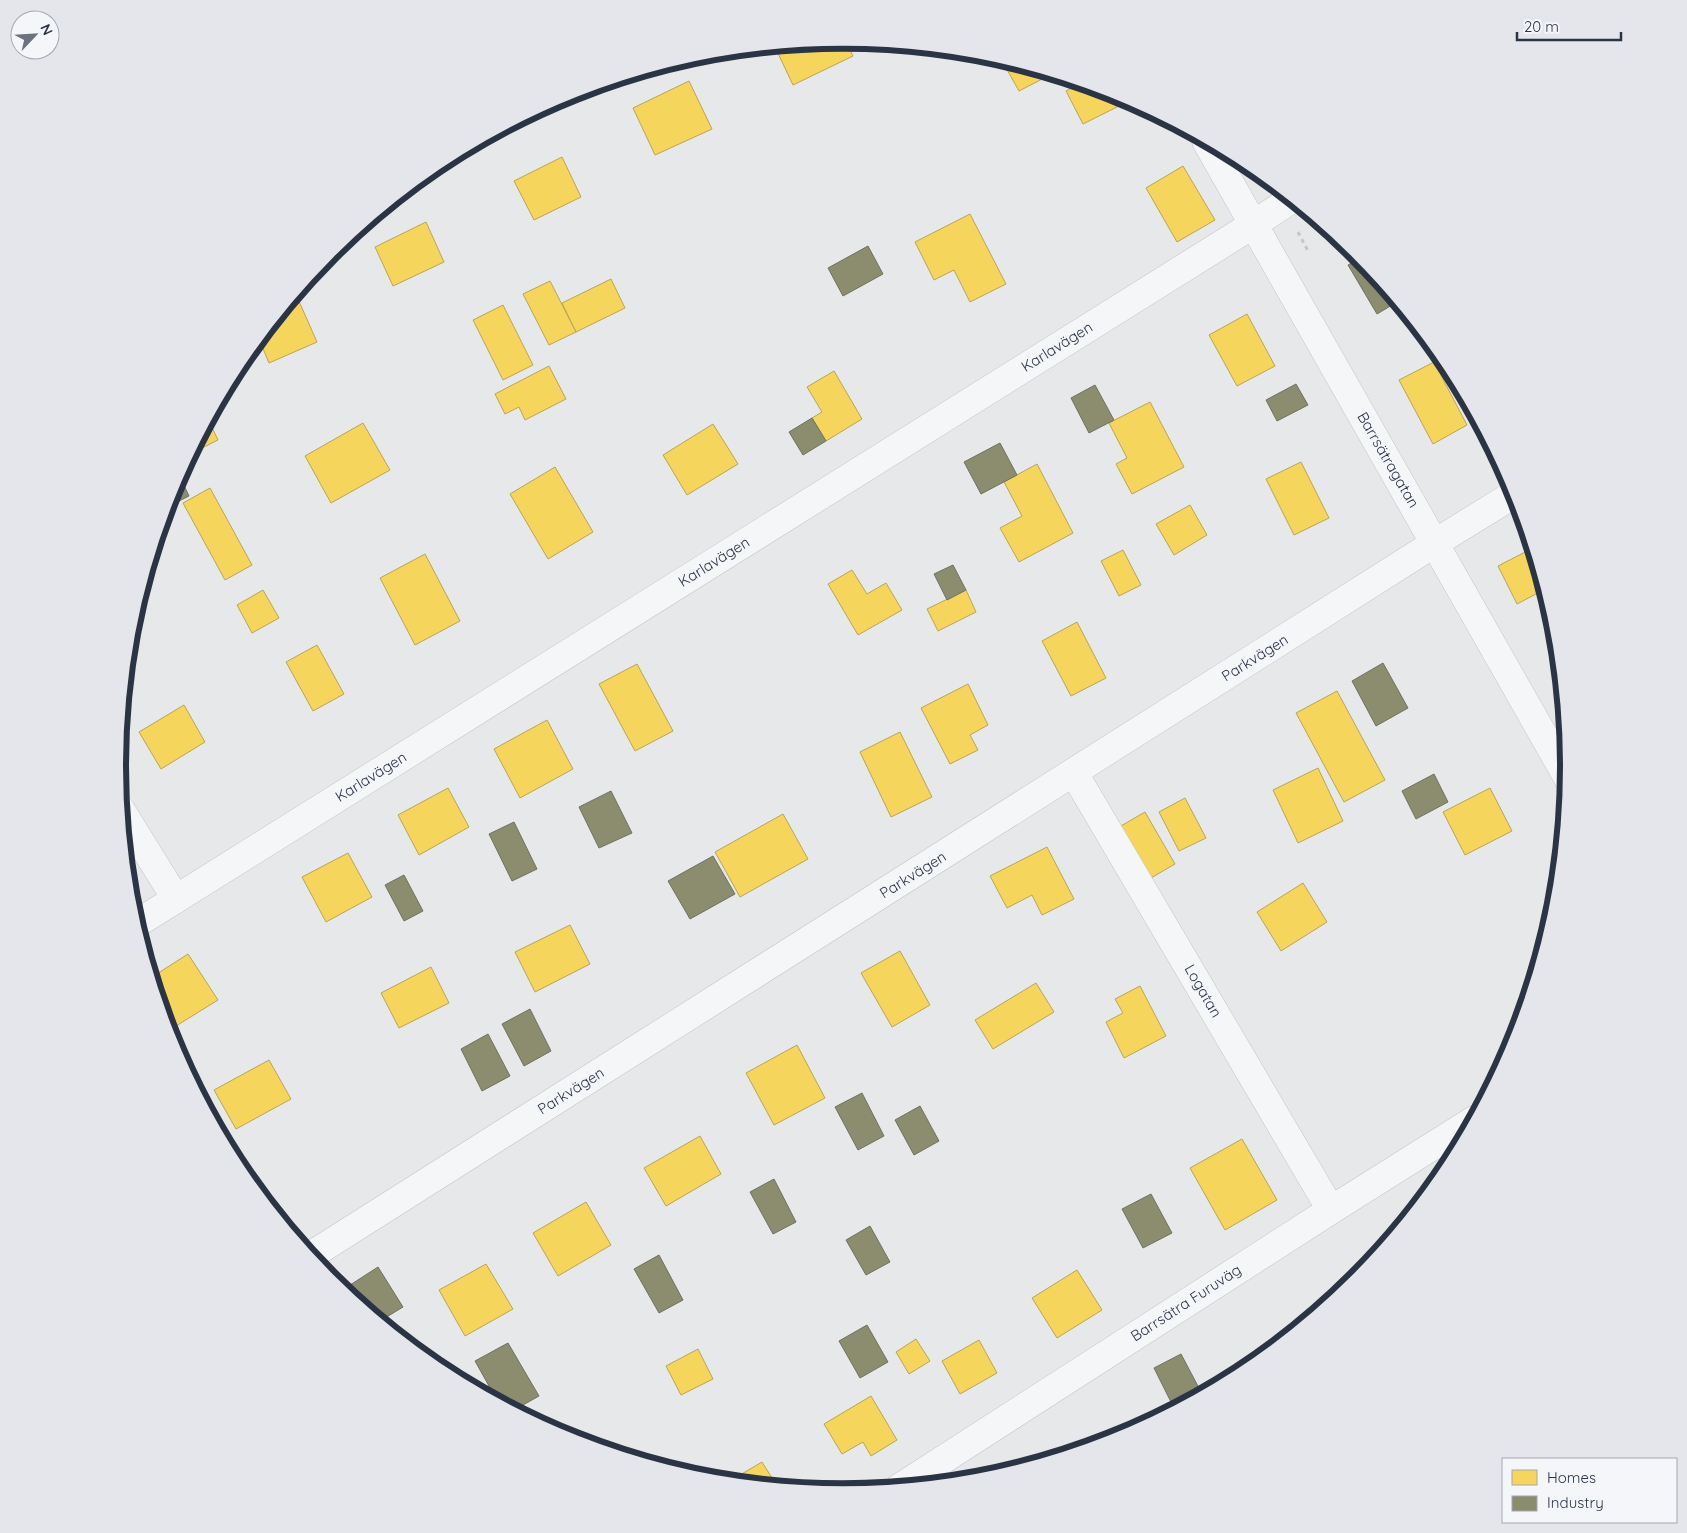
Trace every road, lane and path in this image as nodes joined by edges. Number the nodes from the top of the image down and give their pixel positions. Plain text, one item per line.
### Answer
1 (1212, 151) edge
2 (1287, 202) edge
3 (1254, 224) junction
4 (1509, 497) edge
5 (1435, 543) junction
6 (1561, 766) edge
7 (1074, 773) junction
8 (128, 821) edge
9 (176, 899) junction
10 (143, 920) edge
11 (1464, 1126) edge
12 (1331, 1210) junction
13 (316, 1252) edge
14 (910, 1481) edge

1 - 3 street, Barrsätragatan
2 - 3 street, Karlavägen
3 - 5 street, Barrsätragatan
3 - 9 street, Karlavägen
4 - 5 street, Parkvägen
5 - 6 street, Barrsätragatan
5 - 7 street, Parkvägen
7 - 12 street, Logatan
7 - 13 street, Parkvägen
8 - 9 street
9 - 10 street, Karlavägen
11 - 12 street, Barrsätra Furuväg
12 - 14 street, Barrsätra Furuväg

